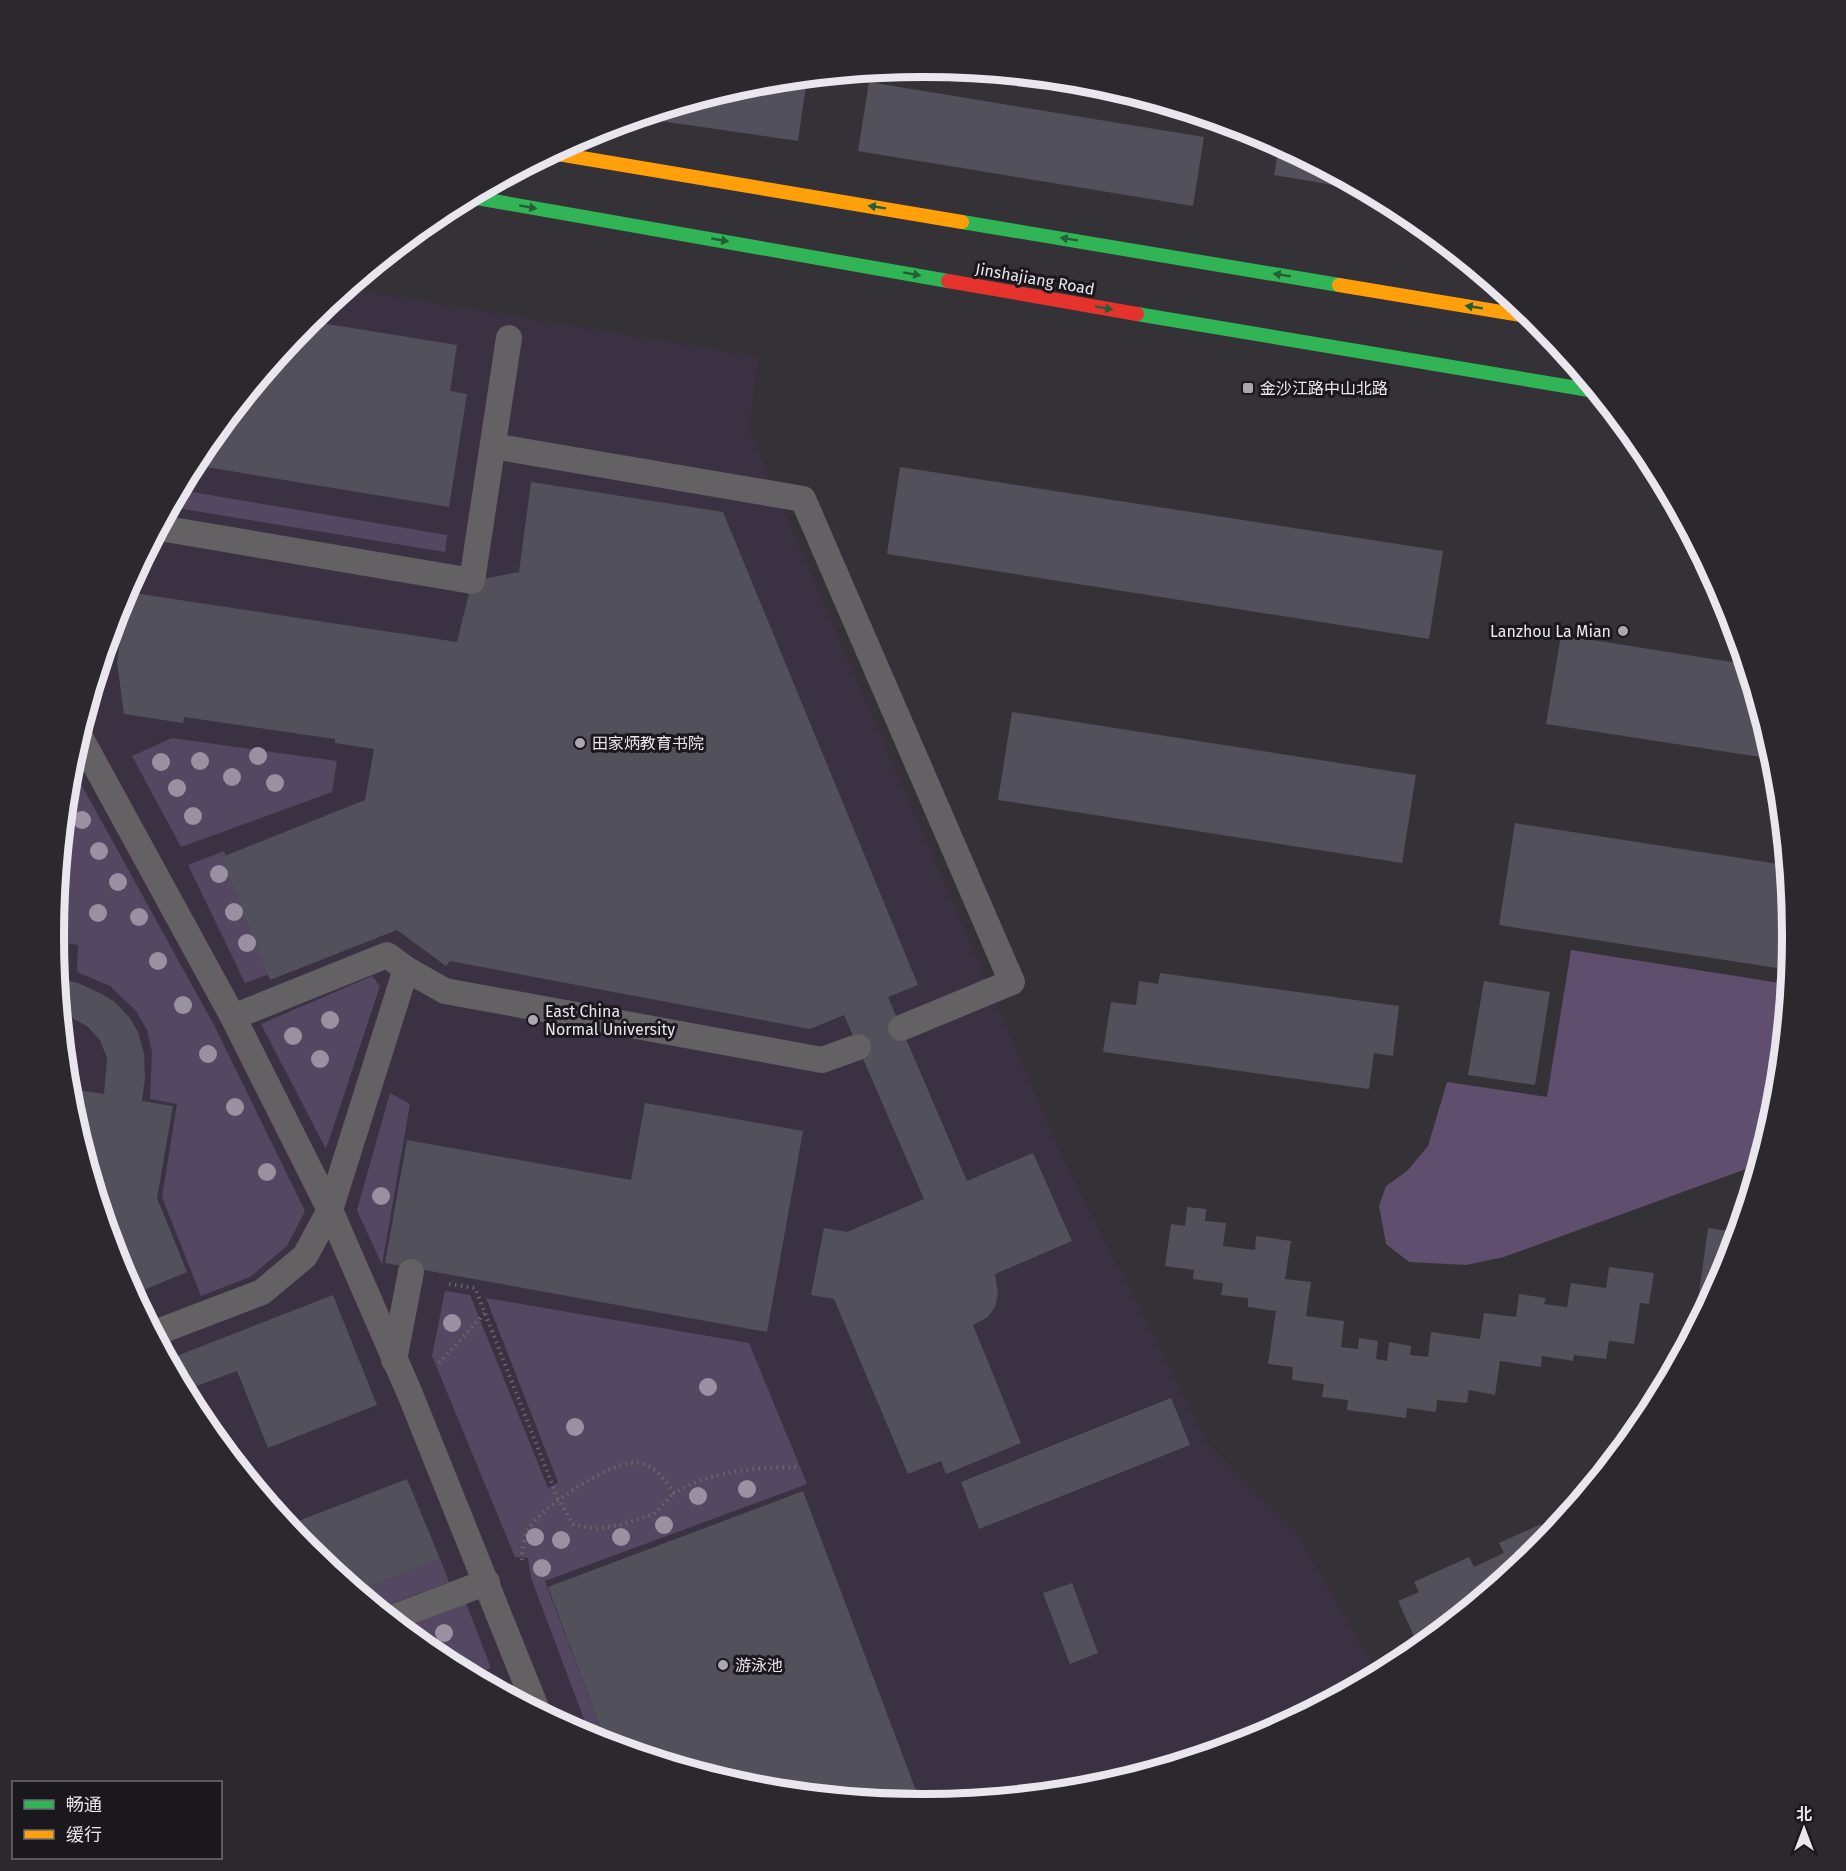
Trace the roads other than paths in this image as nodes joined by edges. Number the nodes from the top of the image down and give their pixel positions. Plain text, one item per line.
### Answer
1 (566, 155) edge
2 (483, 199) edge
3 (1515, 314) edge
4 (509, 338) dead end
5 (1585, 389) edge
6 (493, 446) junction
7 (167, 529) edge
8 (86, 748) edge
9 (406, 969) junction
10 (233, 1017) junction
11 (901, 1028) dead end
12 (858, 1047) dead end
13 (330, 1210) junction
14 (411, 1275) road end
15 (161, 1331) edge
16 (394, 1360) junction
17 (487, 1582) junction
18 (398, 1616) edge
19 (533, 1700) edge

3 -> 1 main road
2 -> 5 main road, Jinshajiang Road
4 - 6 lane
6 - 7 lane
6 - 11 lane
8 - 10 lane
9 - 10 lane
9 - 12 lane
9 - 13 lane
10 - 13 lane
13 - 15 lane
13 - 16 lane
14 - 16 lane
16 - 17 lane
17 - 18 lane
17 - 19 lane

